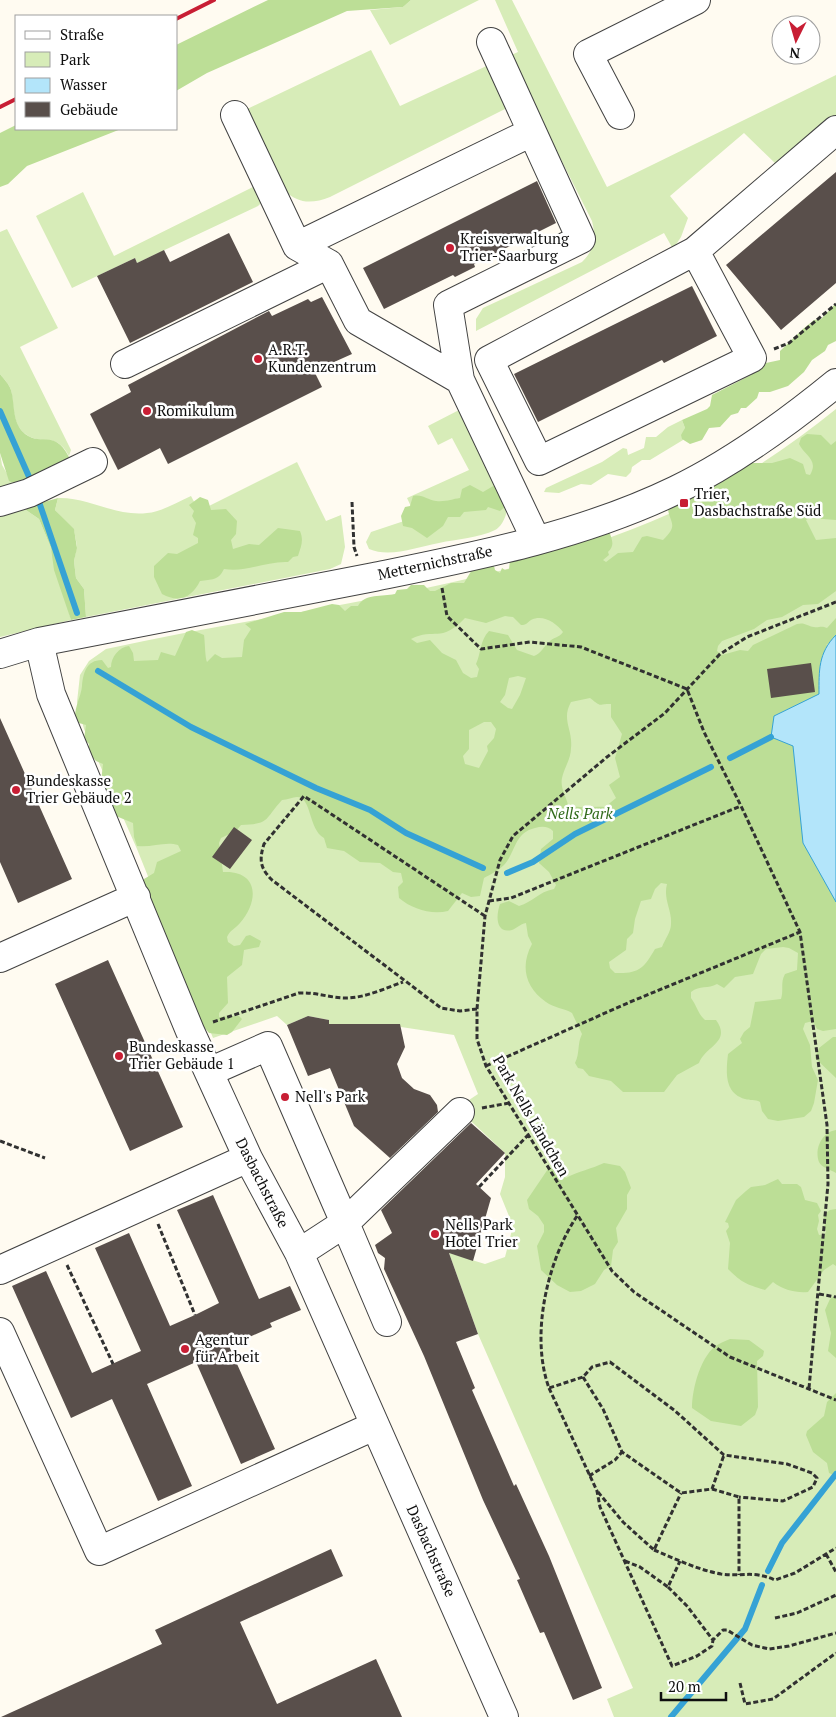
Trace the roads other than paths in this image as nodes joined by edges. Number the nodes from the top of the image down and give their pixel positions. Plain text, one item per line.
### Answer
1 (696, 0) edge
2 (491, 42) dead end
3 (235, 115) dead end
4 (620, 115) dead end
5 (836, 130) edge
6 (532, 132) junction
7 (297, 246) junction
8 (695, 251) junction
9 (329, 264) junction
10 (125, 364) dead end
11 (460, 380) junction
12 (836, 383) edge
13 (514, 410) junction
14 (481, 426) junction
15 (94, 462) dead end
16 (0, 502) edge
17 (536, 540) junction
18 (39, 642) junction
19 (0, 654) edge
20 (136, 898) junction
21 (0, 958) edge
22 (209, 1072) junction
23 (460, 1112) dead end
24 (248, 1158) junction
25 (345, 1223) junction
26 (299, 1253) junction
27 (0, 1270) edge
28 (387, 1322) dead end
29 (0, 1332) edge
30 (374, 1426) junction
31 (504, 1717) edge

1 - 4 street
2 - 6 street
3 - 7 street
5 - 8 street
6 - 7 street
6 - 11 street
7 - 9 street
8 - 13 street
8 - 13 street
9 - 10 street
9 - 11 street
11 - 14 street
12 - 17 street, Metternichstraße
13 - 14 street
14 - 17 street
15 - 16 street
17 - 18 street, Metternichstraße
18 - 19 street, Metternichstraße
18 - 20 street, Dasbachstraße
20 - 21 street
20 - 22 street, Dasbachstraße
22 - 24 street, Dasbachstraße
22 - 25 street
23 - 25 street
24 - 26 street, Dasbachstraße
24 - 27 street
25 - 26 street
25 - 28 street
26 - 30 street, Dasbachstraße
29 - 30 street
30 - 31 street, Dasbachstraße

